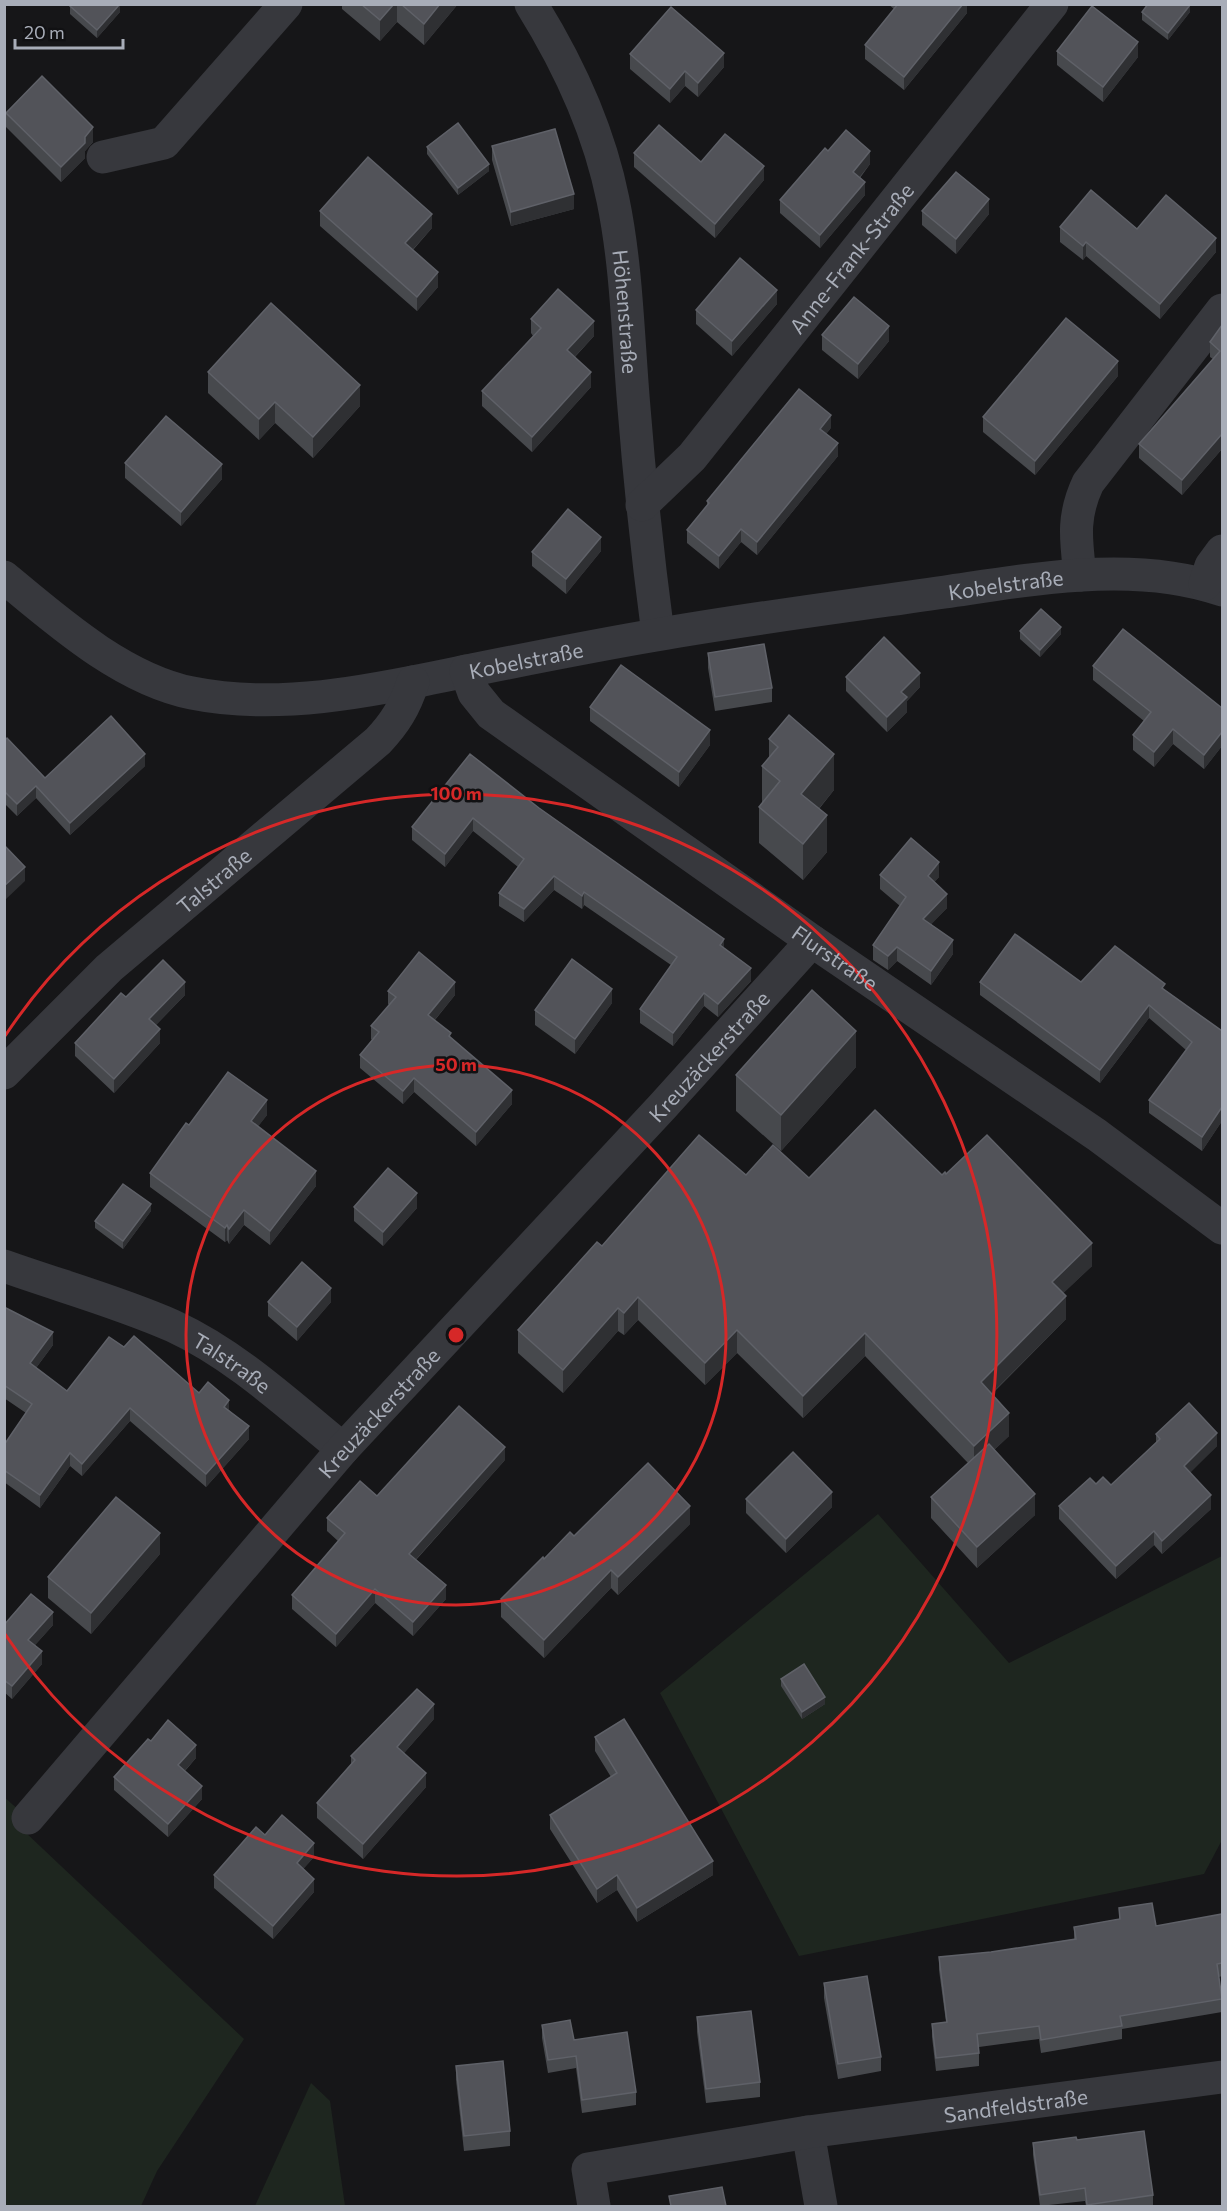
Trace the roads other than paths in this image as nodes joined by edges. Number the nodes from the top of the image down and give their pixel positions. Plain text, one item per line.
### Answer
1 (286, 4) edge
2 (531, 4) edge
3 (1052, 4) edge
4 (103, 157) dead end
5 (1222, 310) edge
6 (642, 505) junction
7 (1222, 550) edge
8 (1080, 575) junction
9 (4, 577) edge
10 (1214, 587) edge
11 (658, 634) junction
12 (465, 671) junction
13 (413, 682) junction
14 (812, 940) junction
15 (4, 1073) edge
16 (1222, 1228) edge
17 (4, 1266) edge
18 (343, 1449) junction
19 (28, 1818) dead end
20 (1222, 2077) edge
21 (808, 2132) junction
22 (594, 2206) edge
23 (821, 2206) edge

1 - 4 street
2 - 6 street, Höhenstraße
3 - 6 street, Anne-Frank-Straße
5 - 8 street, Kobelstraße
6 - 11 street, Höhenstraße
7 - 10 street
8 - 10 street, Kobelstraße
8 - 11 street, Kobelstraße
9 - 13 street, Kobelstraße
11 - 12 street, Kobelstraße
12 - 13 street, Kobelstraße
12 - 14 street, Flurstraße
13 - 15 street, Talstraße
14 - 16 street, Flurstraße
14 - 18 street, Kreuzäckerstraße
17 - 18 street, Talstraße
18 - 19 street, Kreuzäckerstraße
20 - 21 street, Sandfeldstraße
21 - 22 street, Sandfeldstraße
21 - 23 street

